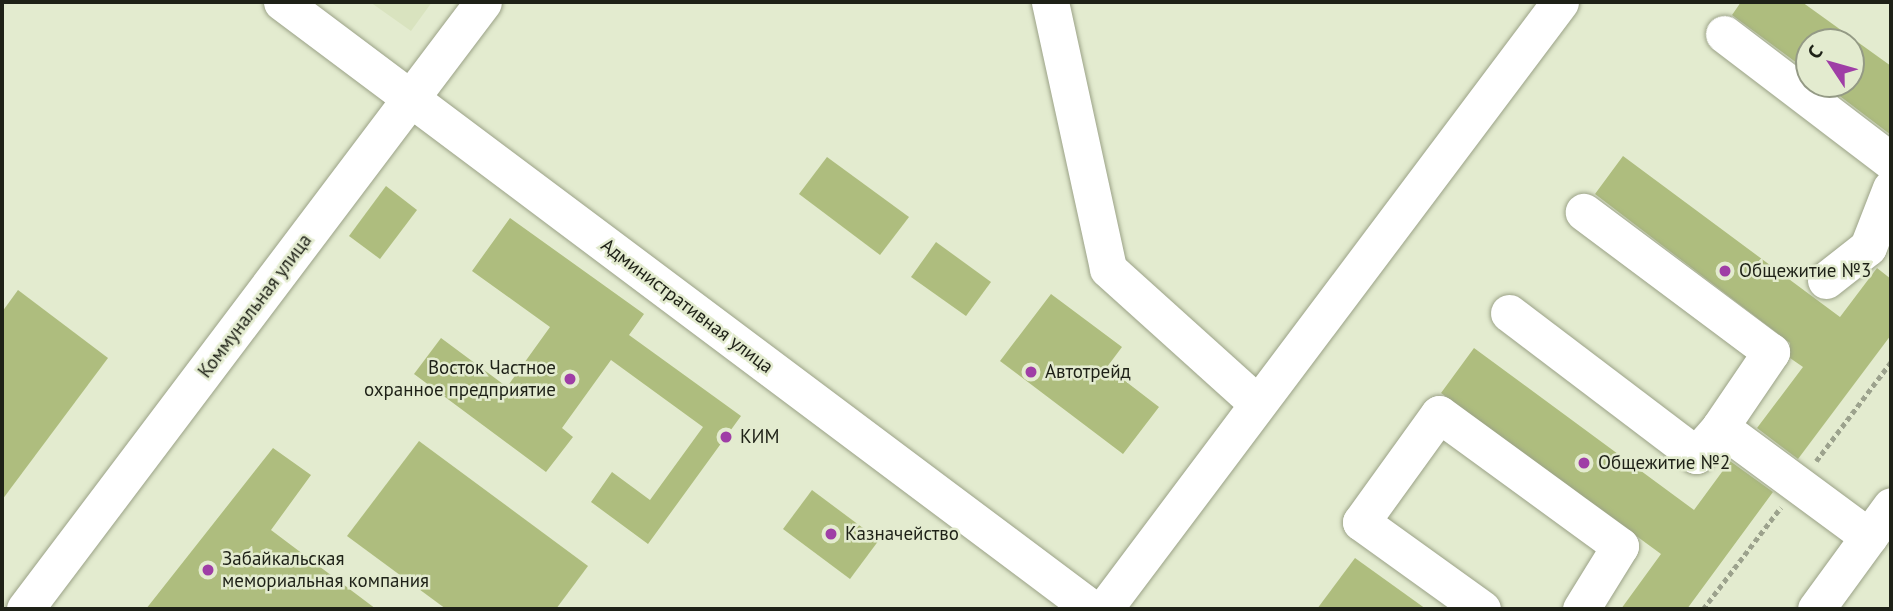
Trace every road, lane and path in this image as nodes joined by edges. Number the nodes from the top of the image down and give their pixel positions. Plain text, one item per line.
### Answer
1 (282, 2) edge
2 (483, 2) edge
3 (1051, 2) edge
4 (1560, 2) edge
5 (1724, 34) dead end
6 (411, 99) junction
7 (1891, 161) edge
8 (1891, 188) edge
9 (1584, 212) dead end
10 (1880, 256) edge
11 (1826, 280) dead end
12 (1509, 313) dead end
13 (1257, 402) junction
14 (1720, 427) junction
15 (1891, 506) edge
16 (1869, 537) junction
17 (25, 609) edge
18 (1092, 609) edge
19 (1104, 609) edge
20 (1482, 609) edge
21 (1581, 609) edge
22 (1816, 609) edge

1 - 6 street, Административная улица
2 - 6 street, Коммунальная улица
3 - 13 street
4 - 13 street
5 - 7 street
6 - 17 street, Коммунальная улица
6 - 18 street, Административная улица
8 - 10 street
9 - 14 street
10 - 11 street
12 - 14 street
13 - 19 street
14 - 16 street
15 - 16 street
16 - 22 street
20 - 21 street

